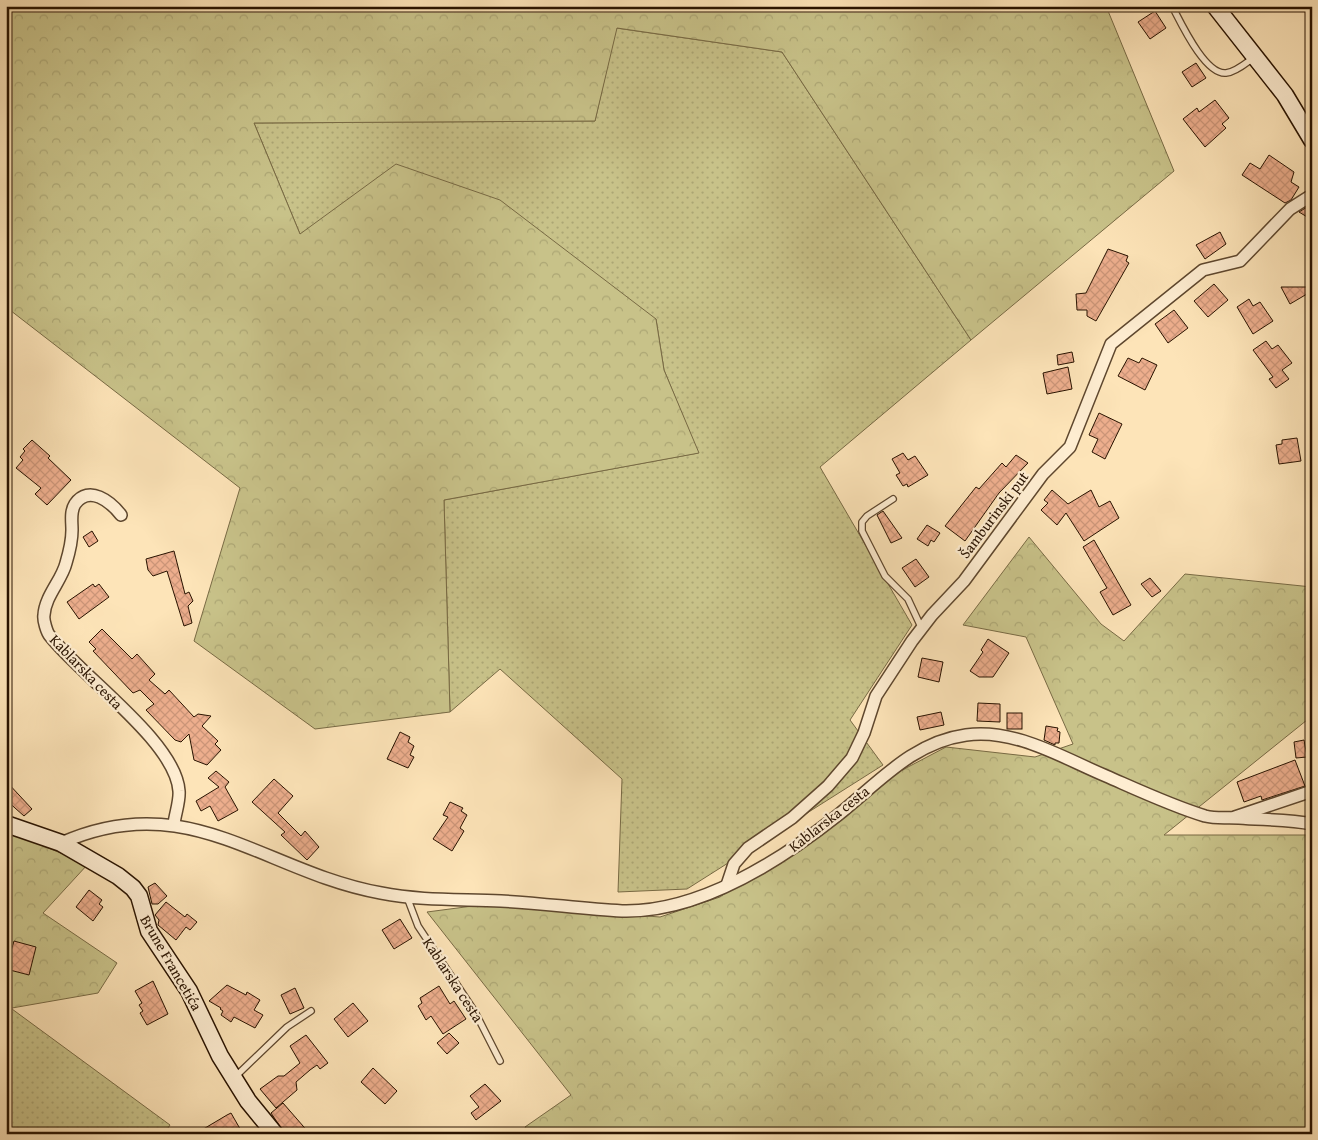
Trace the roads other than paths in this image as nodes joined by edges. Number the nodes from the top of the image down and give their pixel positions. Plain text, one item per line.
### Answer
1 (1172, 6) edge
2 (1215, 6) edge
3 (1255, 57) junction
4 (1312, 140) edge
5 (1312, 195) edge
6 (893, 499) dead end
7 (121, 516) dead end
8 (922, 629) junction
9 (1312, 791) edge
10 (1312, 807) edge
11 (1235, 817) junction
12 (1310, 823) edge
13 (6, 824) edge
14 (174, 824) junction
15 (61, 843) junction
16 (727, 885) junction
17 (406, 897) junction
18 (311, 1011) dead end
19 (500, 1061) dead end
20 (234, 1079) junction
21 (275, 1134) edge

1 - 3 lane
2 - 3 street
3 - 4 street
5 - 8 street, Šamburinski put
6 - 8 lane
7 - 14 street, Kablarska cesta
8 - 16 street, Šamburinski put
9 - 11 street, Kablarska cesta
10 - 12 lane, Kablarska cesta
11 - 12 street, Kablarska cesta
11 - 16 street, Kablarska cesta
13 - 15 street
14 - 15 street, Kablarska cesta
14 - 17 street, Kablarska cesta
15 - 20 street, Brune Francetića
16 - 17 street, Kablarska cesta
17 - 19 lane, Kablarska cesta
18 - 20 lane
20 - 21 street, Brune Francetića

